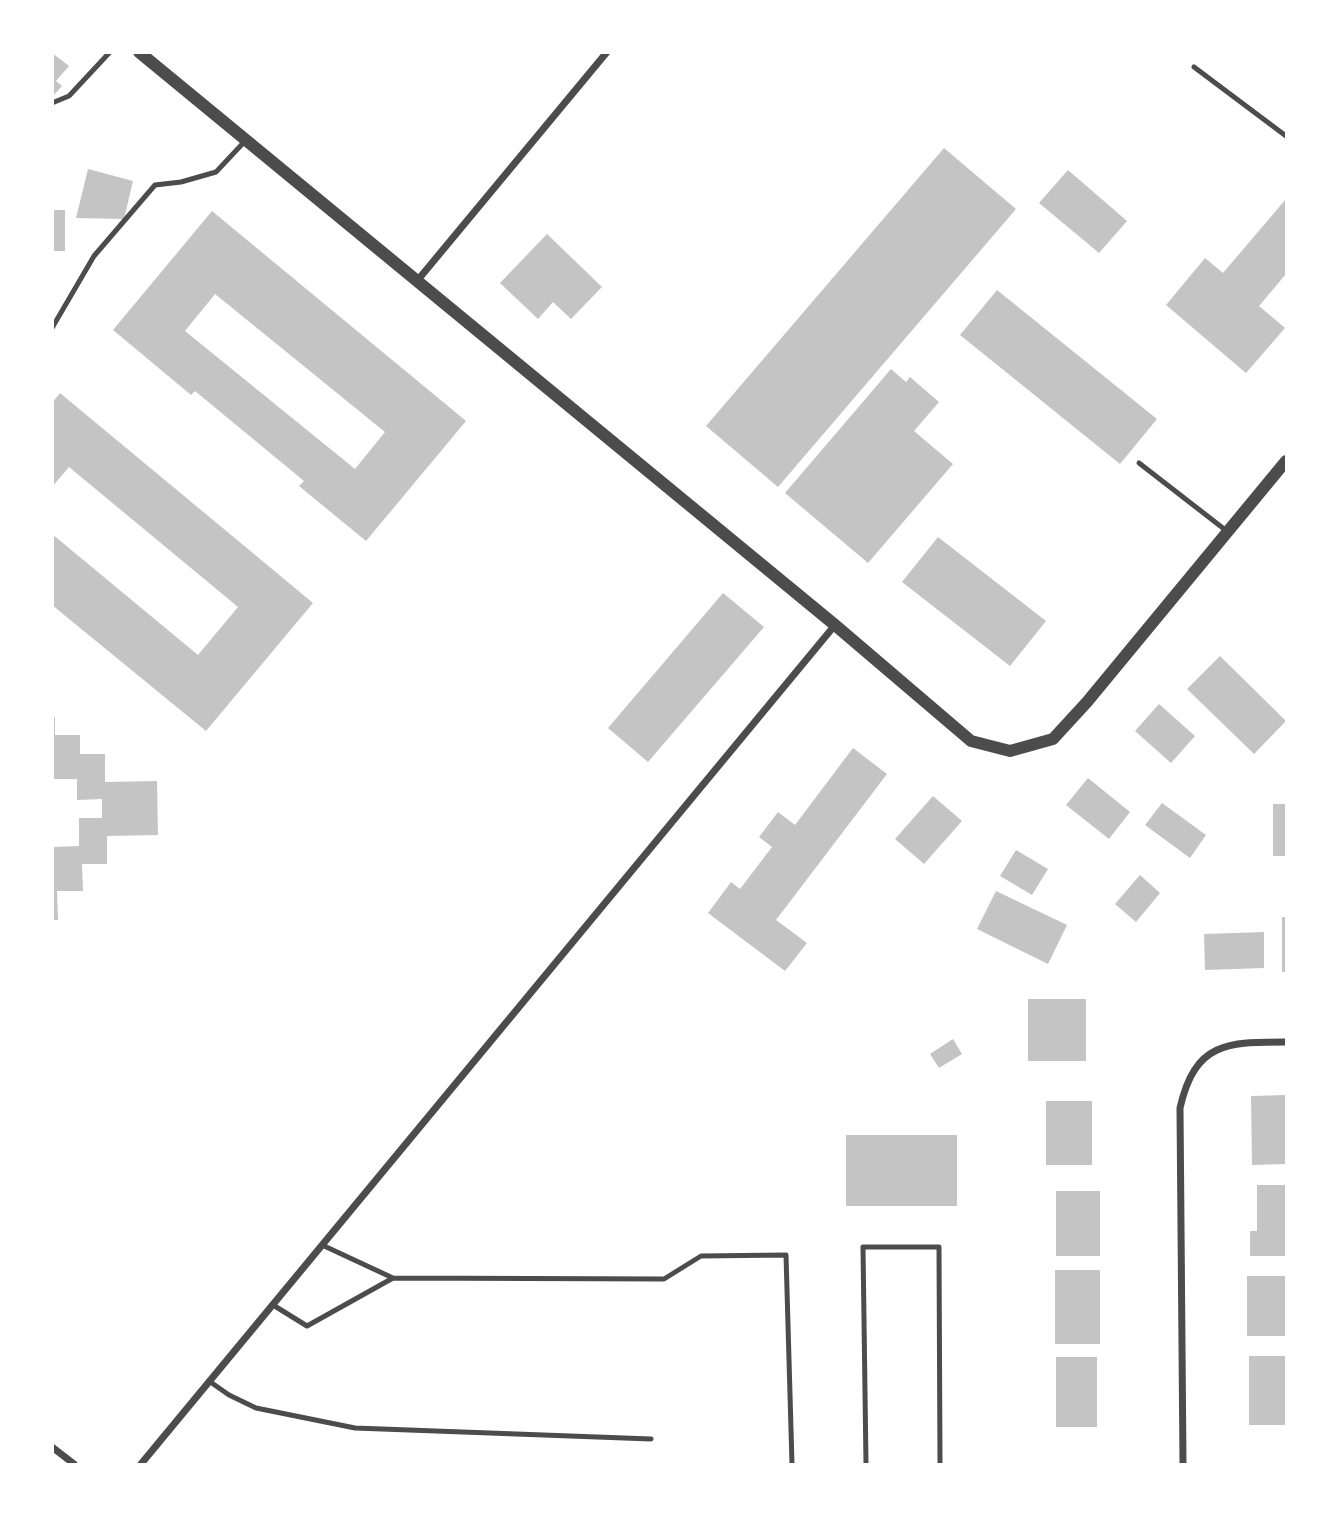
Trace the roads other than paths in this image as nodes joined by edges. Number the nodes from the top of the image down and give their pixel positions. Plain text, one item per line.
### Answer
1 (110, 52) edge
2 (139, 52) edge
3 (607, 52) edge
4 (1194, 67) dead end
5 (52, 103) edge
6 (1286, 136) edge
7 (246, 141) junction
8 (417, 281) junction
9 (52, 328) edge
10 (1286, 461) edge
11 (1139, 463) dead end
12 (1228, 532) junction
13 (835, 625) junction
14 (1286, 1042) edge
15 (322, 1245) junction
16 (393, 1278) junction
17 (273, 1305) junction
18 (209, 1381) junction
19 (651, 1439) dead end
20 (52, 1447) edge
21 (74, 1465) edge
22 (141, 1465) edge
23 (792, 1465) edge
24 (866, 1465) edge
25 (940, 1465) edge
26 (1183, 1465) edge

1 - 5 lane
2 - 7 street
3 - 8 street
4 - 6 lane
7 - 8 street
7 - 9 lane
8 - 13 street
10 - 12 street
11 - 12 lane
12 - 13 street
13 - 15 street
14 - 26 street
15 - 16 lane
15 - 17 street
16 - 17 lane
16 - 23 lane
17 - 18 street
18 - 19 lane
18 - 22 street
20 - 21 street
24 - 25 lane

